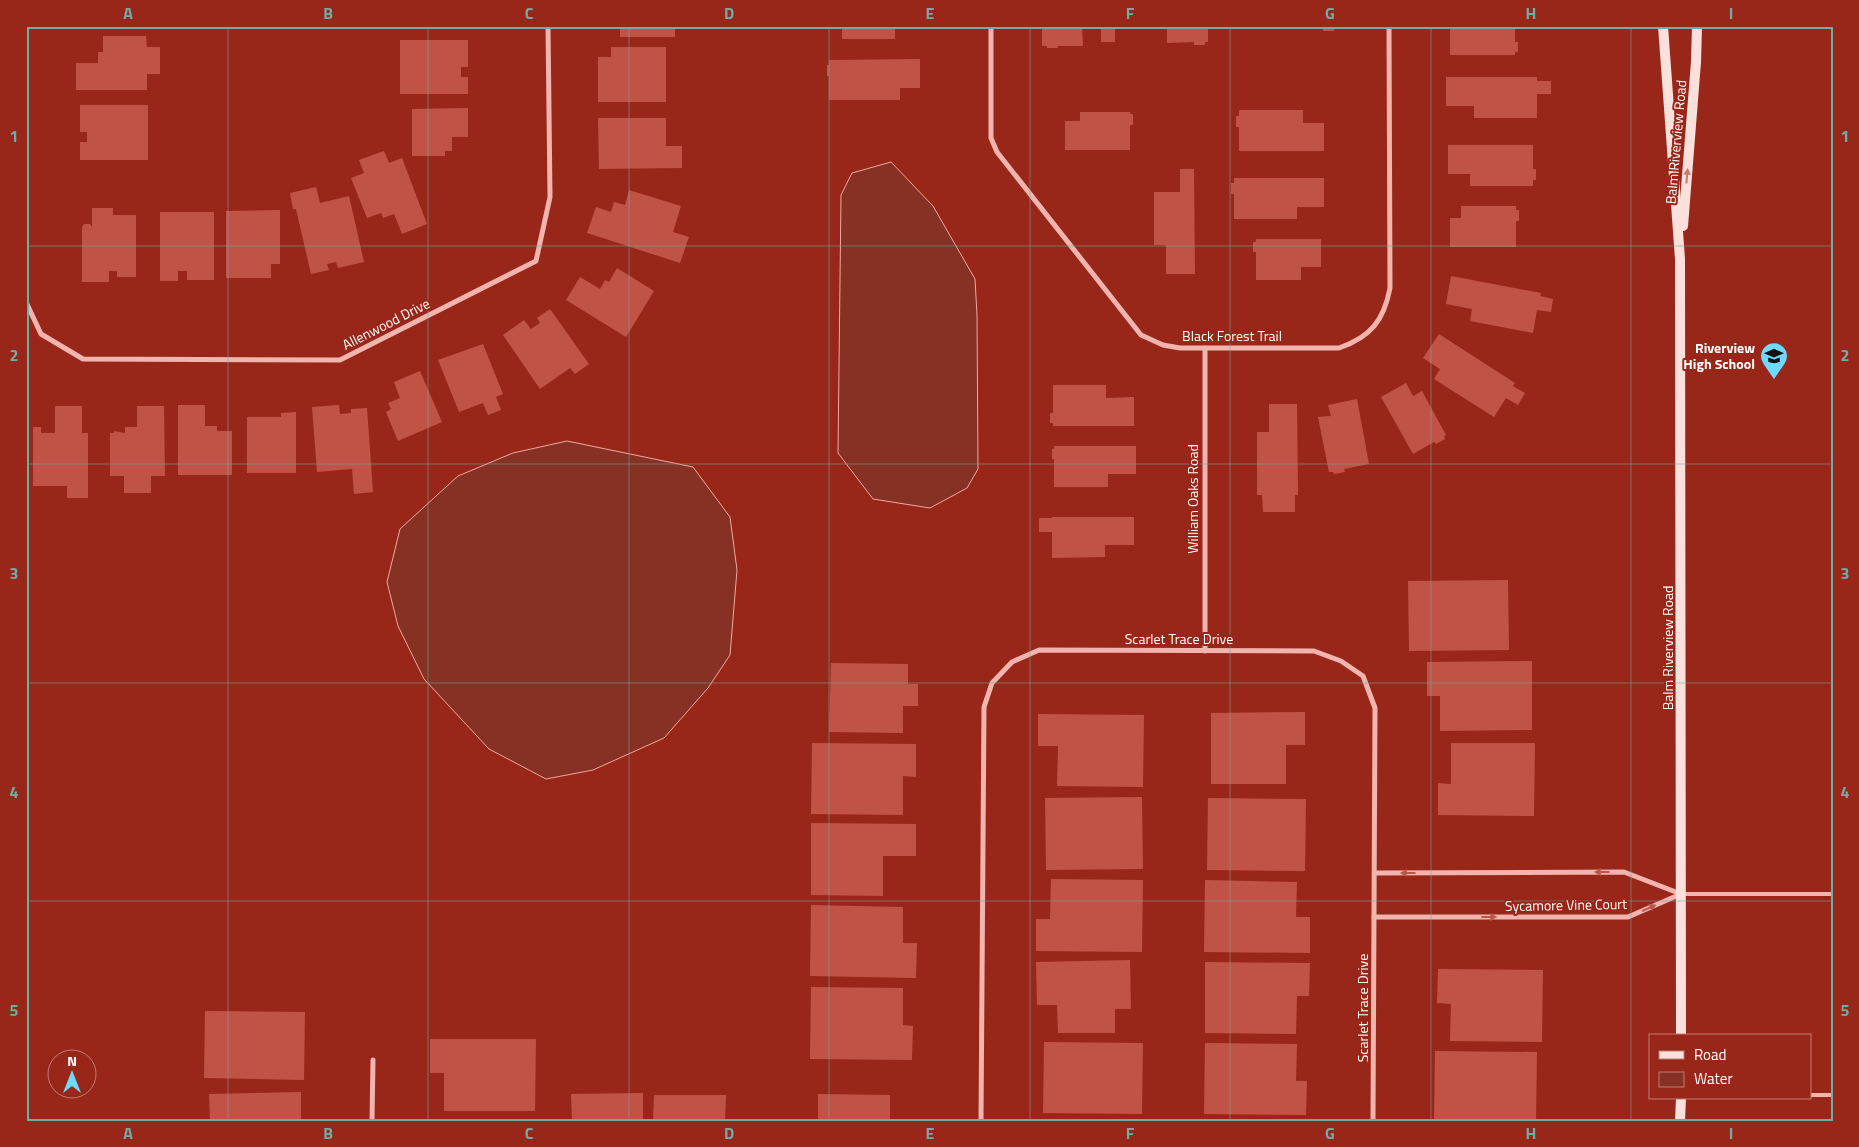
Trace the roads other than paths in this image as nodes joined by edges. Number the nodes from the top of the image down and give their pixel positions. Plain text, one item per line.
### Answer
1 (548, 26) edge
2 (991, 26) edge
3 (1390, 26) edge
4 (1663, 26) edge
5 (1696, 26) edge
6 (1680, 259) junction
7 (26, 302) edge
8 (1205, 348) junction
9 (1205, 651) junction
10 (1374, 874) junction
11 (1682, 894) junction
12 (1833, 894) edge
13 (1374, 917) junction
14 (1681, 1034) edge
15 (372, 1060) dead end
16 (1812, 1095) edge
17 (1833, 1095) edge
18 (1681, 1100) edge
19 (372, 1121) edge
20 (981, 1121) edge
21 (1373, 1121) edge
22 (1680, 1121) edge

1 - 7 street, Allenwood Drive
2 - 8 street, Black Forest Trail
3 - 8 street, Black Forest Trail
4 - 6 main road, Balm Riverview Road
6 -> 5 main road, Balm Riverview Road
6 - 11 main road, Balm Riverview Road
8 - 9 street, William Oaks Road
9 - 10 street, Scarlet Trace Drive
9 - 20 street, Scarlet Trace Drive
11 -> 10 street
10 - 13 street, Scarlet Trace Drive
11 - 12 lane
13 -> 11 street, Sycamore Vine Court
11 - 14 main road, Balm Riverview Road
13 - 21 street, Scarlet Trace Drive
15 - 19 street
16 - 17 lane
18 - 22 main road

